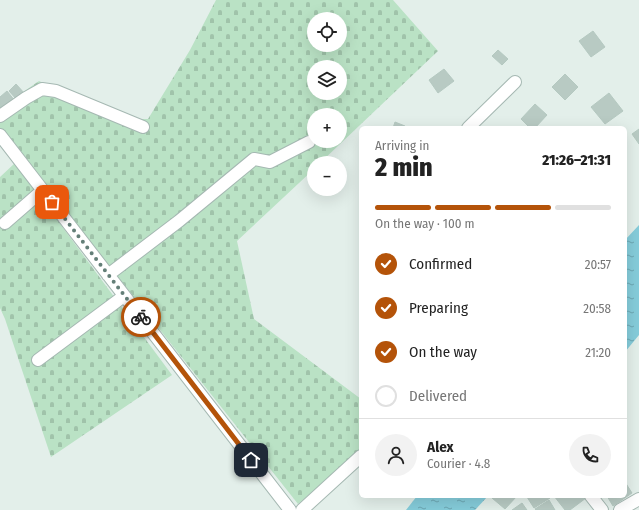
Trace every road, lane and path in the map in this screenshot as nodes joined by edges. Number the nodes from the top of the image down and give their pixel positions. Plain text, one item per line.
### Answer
1 (515, 82) dead end
2 (0, 116) edge
3 (470, 126) edge
4 (143, 127) dead end
5 (0, 135) edge
6 (307, 143) edge
7 (42, 190) junction
8 (5, 223) dead end
9 (108, 275) junction
10 (124, 296) junction
11 (38, 360) dead end
12 (359, 458) edge
13 (639, 499) edge
14 (290, 510) edge
15 (302, 510) edge
16 (620, 510) edge

1 - 3 street
2 - 4 street
5 - 7 street
6 - 9 street
7 - 8 street
7 - 9 street
9 - 10 street
10 - 11 street
10 - 14 street
12 - 15 street
13 - 16 street

